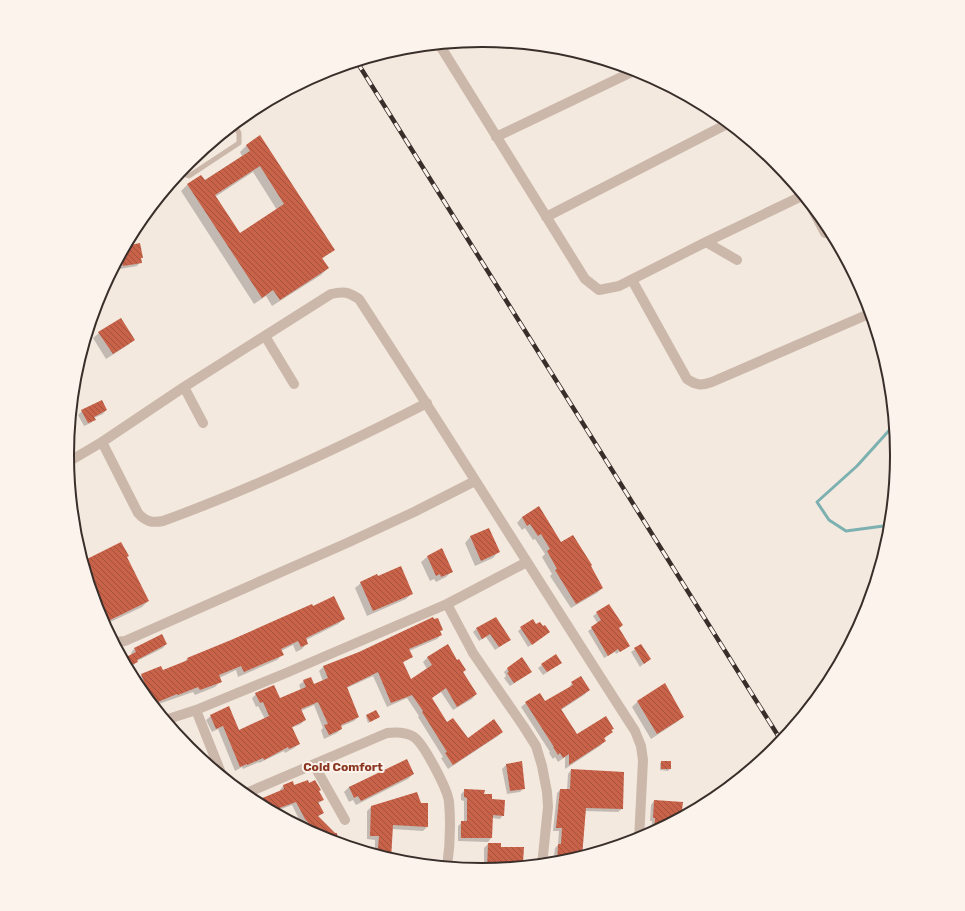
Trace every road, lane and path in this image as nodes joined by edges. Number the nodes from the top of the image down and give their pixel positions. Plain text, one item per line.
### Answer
1 (444, 49) edge
2 (628, 74) edge
3 (723, 126) edge
4 (237, 129) edge
5 (496, 137) junction
6 (186, 175) edge
7 (799, 197) edge
8 (546, 217) junction
9 (706, 242) junction
10 (737, 260) dead end
11 (632, 280) junction
12 (866, 315) edge
13 (265, 336) junction
14 (294, 384) dead end
15 (184, 387) junction
16 (427, 403) junction
17 (203, 423) dead end
18 (102, 442) junction
19 (74, 458) edge
20 (475, 482) junction
21 (527, 562) junction
22 (447, 604) junction
23 (119, 642) edge
24 (196, 710) junction
25 (170, 718) edge
26 (314, 765) junction
27 (219, 768) edge
28 (251, 791) edge
29 (345, 820) dead end
30 (639, 833) edge
31 (543, 860) edge
32 (447, 862) edge

1 - 5 street
2 - 5 street
3 - 8 street
4 - 6 lane
5 - 8 street
7 - 9 street
8 - 11 street
9 - 10 street
9 - 11 street
11 - 12 street
13 - 14 street
13 - 15 street
13 - 16 street
15 - 17 street
15 - 18 street
16 - 18 street
16 - 20 street
18 - 19 street
20 - 21 street
20 - 23 street
21 - 22 street
21 - 30 street
22 - 24 street
22 - 31 street
24 - 25 street
24 - 27 street
26 - 28 street
26 - 29 street
26 - 32 street

